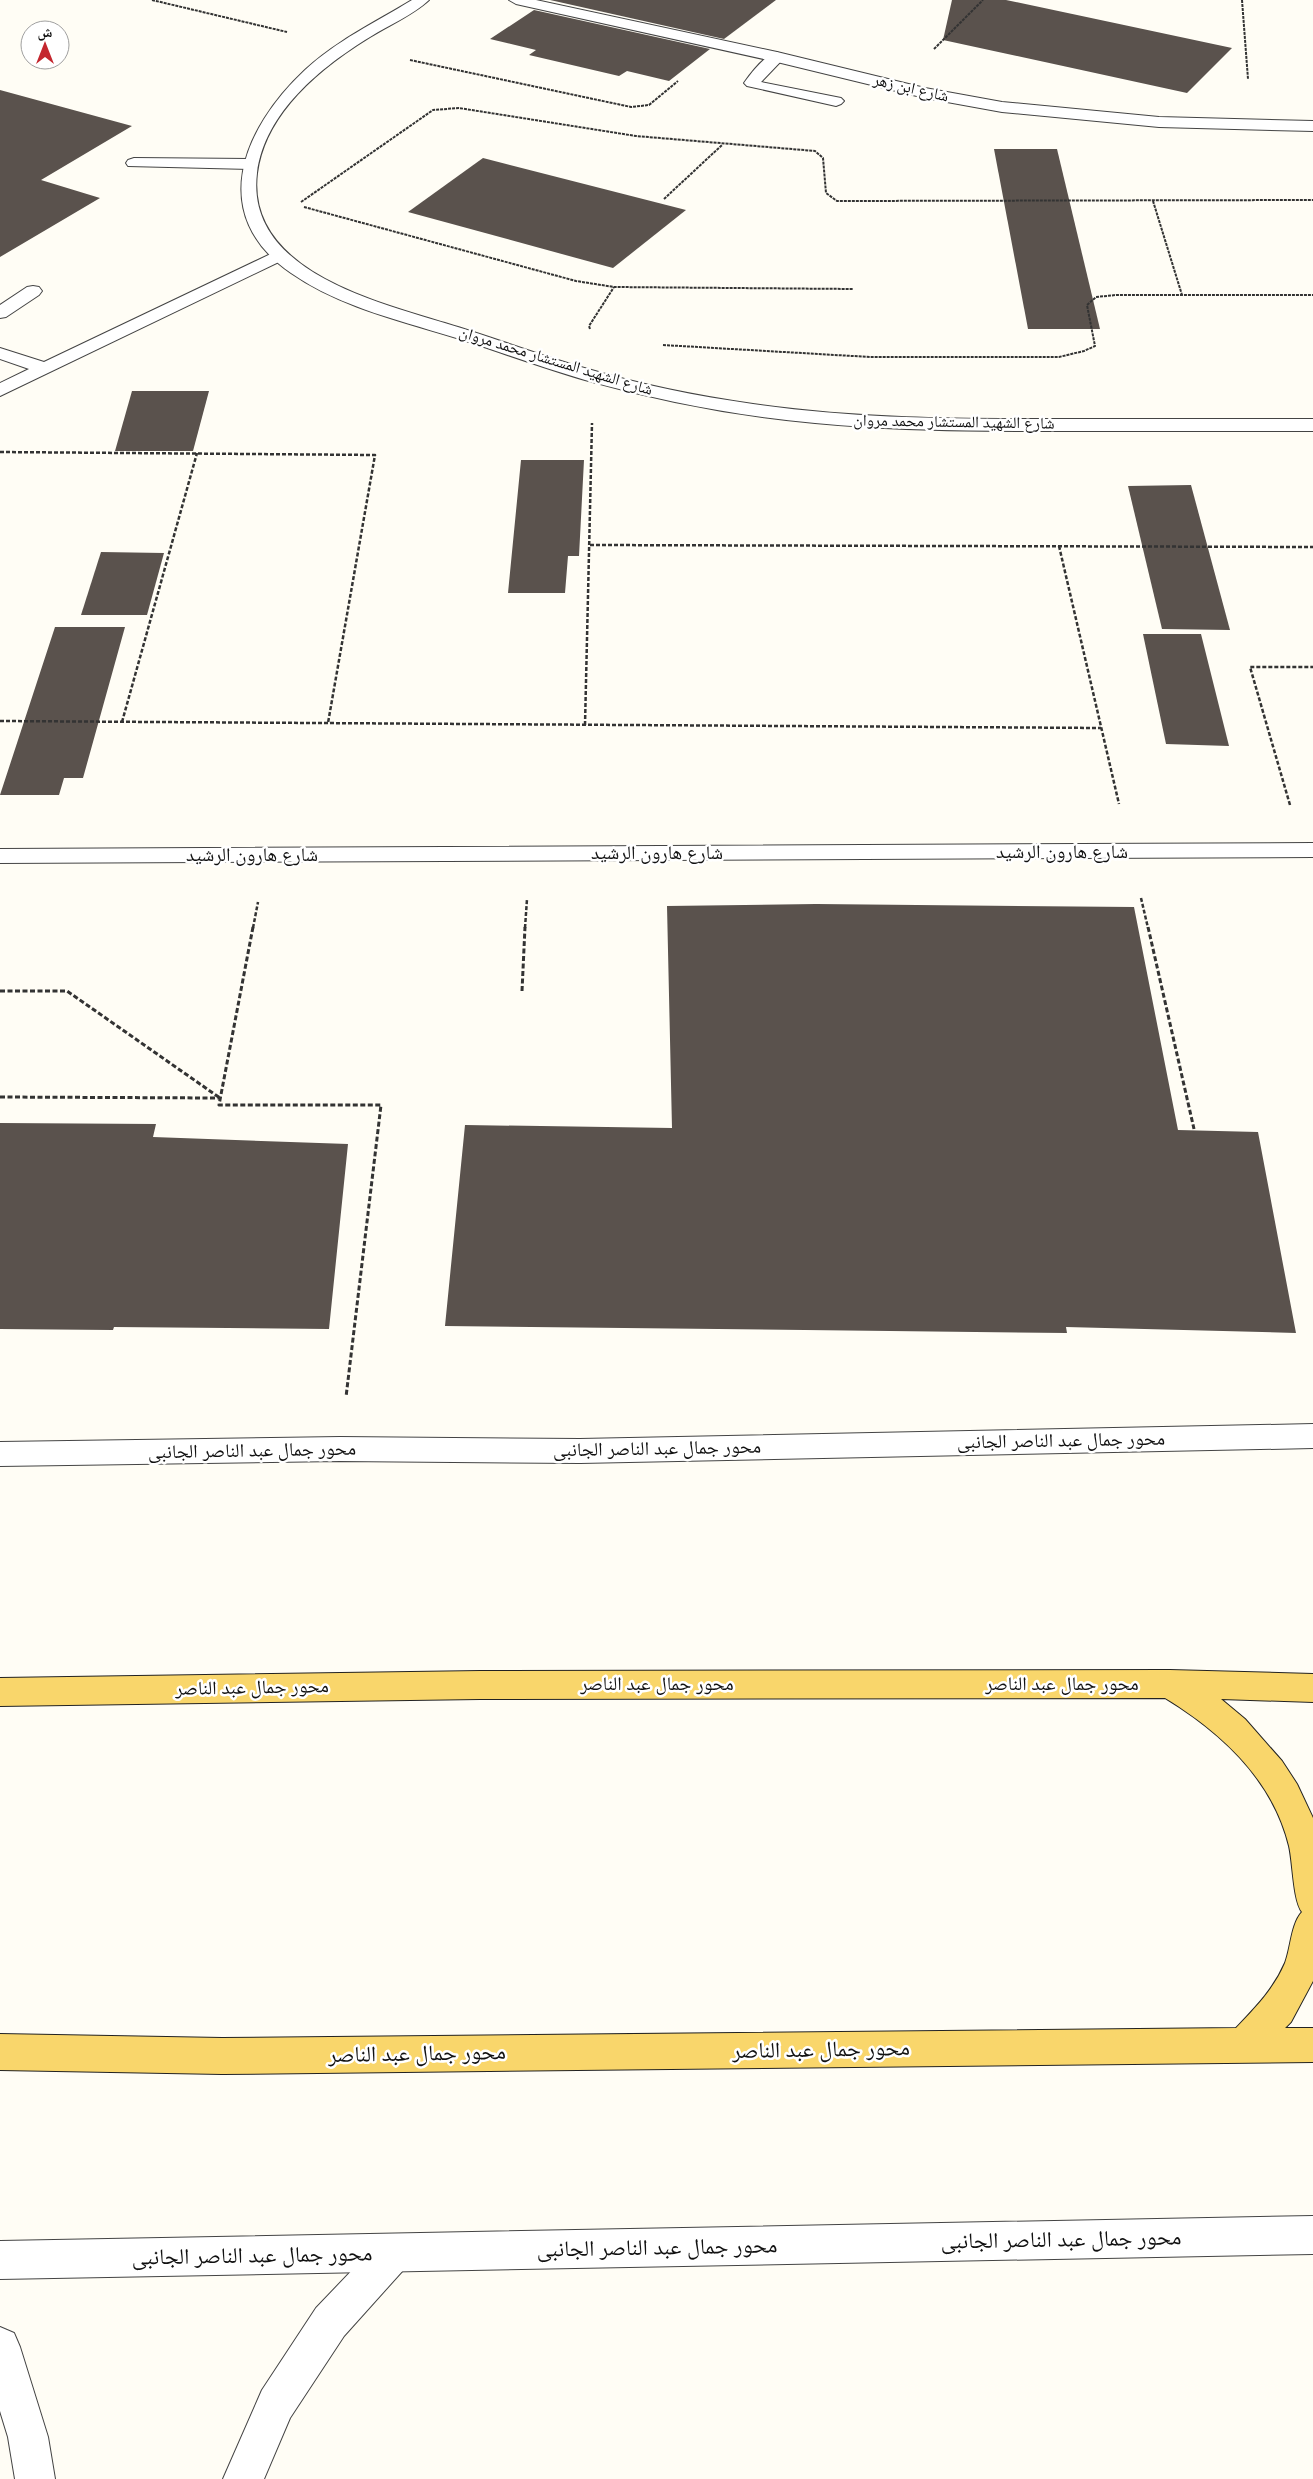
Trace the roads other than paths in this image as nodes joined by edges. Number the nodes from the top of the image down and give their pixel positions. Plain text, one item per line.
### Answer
1 (422, 0) edge
2 (516, 0) edge
3 (777, 57) junction
4 (836, 101) dead end
5 (1313, 126) edge
6 (134, 163) dead end
7 (250, 164) junction
8 (279, 255) junction
9 (33, 292) dead end
10 (0, 313) edge
11 (0, 353) edge
12 (44, 368) junction
13 (0, 390) edge
14 (1313, 425) edge
15 (1308, 850) edge
16 (0, 856) edge
17 (1313, 1436) edge
18 (0, 1454) edge
19 (1169, 1684) junction
20 (1313, 1688) edge
21 (0, 1692) edge
22 (1313, 1900) edge
23 (1313, 1924) edge
24 (1313, 2045) edge
25 (1243, 2046) junction
26 (0, 2052) edge
27 (1313, 2235) edge
28 (393, 2254) junction
29 (0, 2260) edge
30 (0, 2347) edge
31 (35, 2479) edge
32 (243, 2479) edge

1 - 7 street, شارع الشهيد المستشار محمد مروان
2 - 3 street, شارع ابن زهر
3 - 4 street
3 - 5 street, شارع ابن زهر
6 - 7 street
7 - 8 street, شارع الشهيد المستشار محمد مروان
8 - 12 street
8 - 14 street, شارع الشهيد المستشار محمد مروان
9 - 10 street
11 - 12 street
12 - 13 street
15 - 16 street, شارع هارون الرشيد
17 - 18 street, محور جمال عبد الناصر الجانبى
19 - 20 main road, محور جمال عبد الناصر
19 - 21 main road, محور جمال عبد الناصر
19 - 22 main road
23 - 25 main road
24 - 25 main road, محور جمال عبد الناصر
25 - 26 main road, محور جمال عبد الناصر
27 - 28 street, محور جمال عبد الناصر الجانبى
28 - 29 street, محور جمال عبد الناصر الجانبى
28 - 32 street
30 - 31 street

